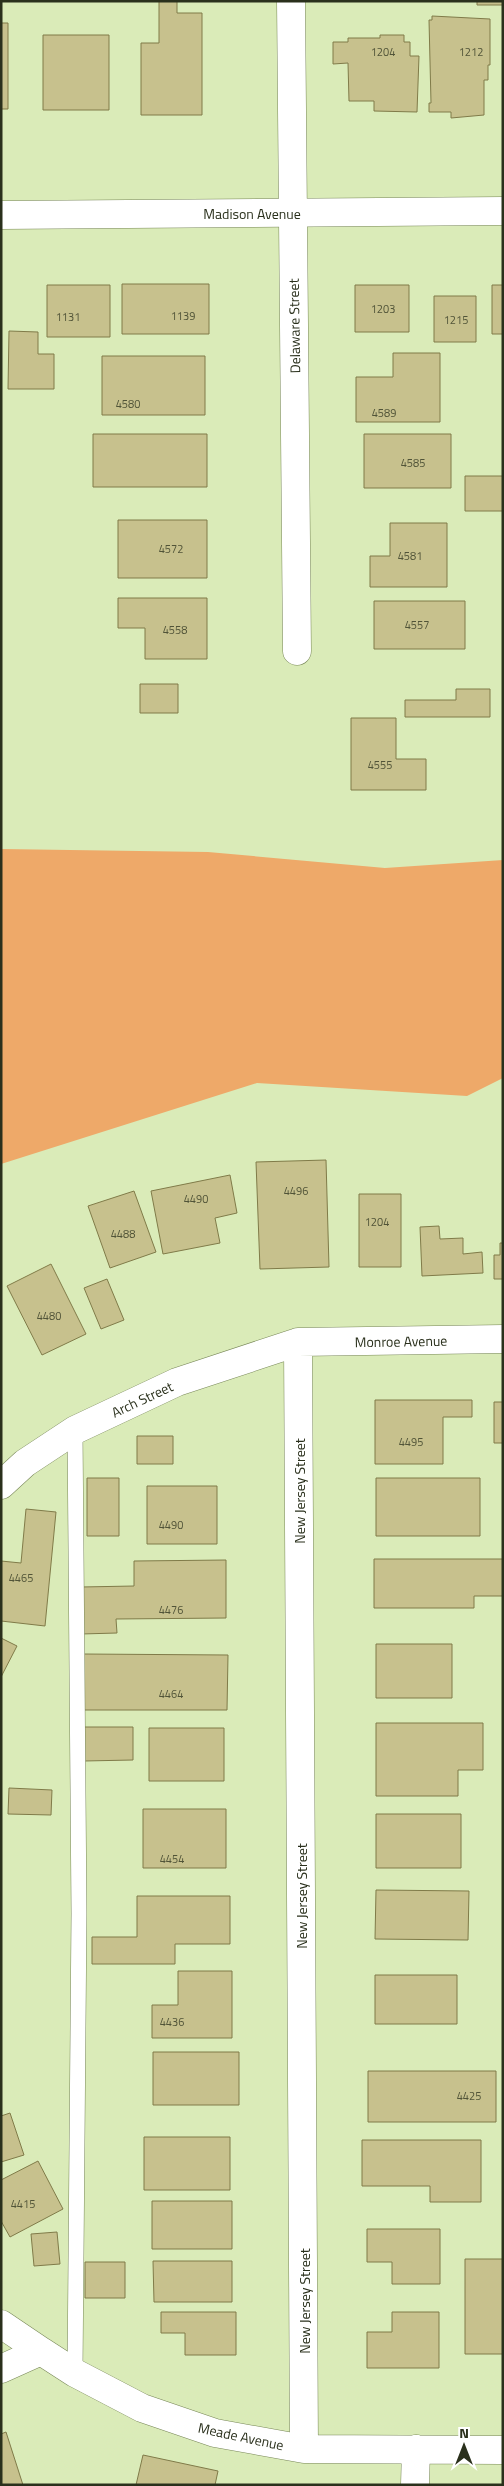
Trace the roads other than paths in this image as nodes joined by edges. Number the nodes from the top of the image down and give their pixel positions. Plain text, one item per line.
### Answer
1 (291, 1) edge
2 (503, 211) edge
3 (293, 212) junction
4 (1, 215) edge
5 (297, 650) dead end
6 (503, 1340) edge
7 (298, 1342) junction
8 (75, 1430) junction
9 (1, 1486) edge
10 (1, 2324) edge
11 (41, 2351) junction
12 (1, 2369) edge
13 (75, 2373) junction
14 (304, 2449) junction
15 (416, 2449) junction
16 (503, 2450) edge
17 (415, 2485) edge

1 - 3 street, Delaware Street
2 - 3 street, Madison Avenue
3 - 4 street, Madison Avenue
3 - 5 street, Delaware Street
6 - 7 street, Monroe Avenue
7 - 8 street, Arch Street
7 - 14 street, New Jersey Street
8 - 9 street, Arch Street
8 - 13 lane
10 - 11 street
11 - 12 street
11 - 13 street, Meade Avenue
13 - 14 street, Meade Avenue
14 - 15 street, Meade Avenue
15 - 16 street, Meade Avenue
15 - 17 street

